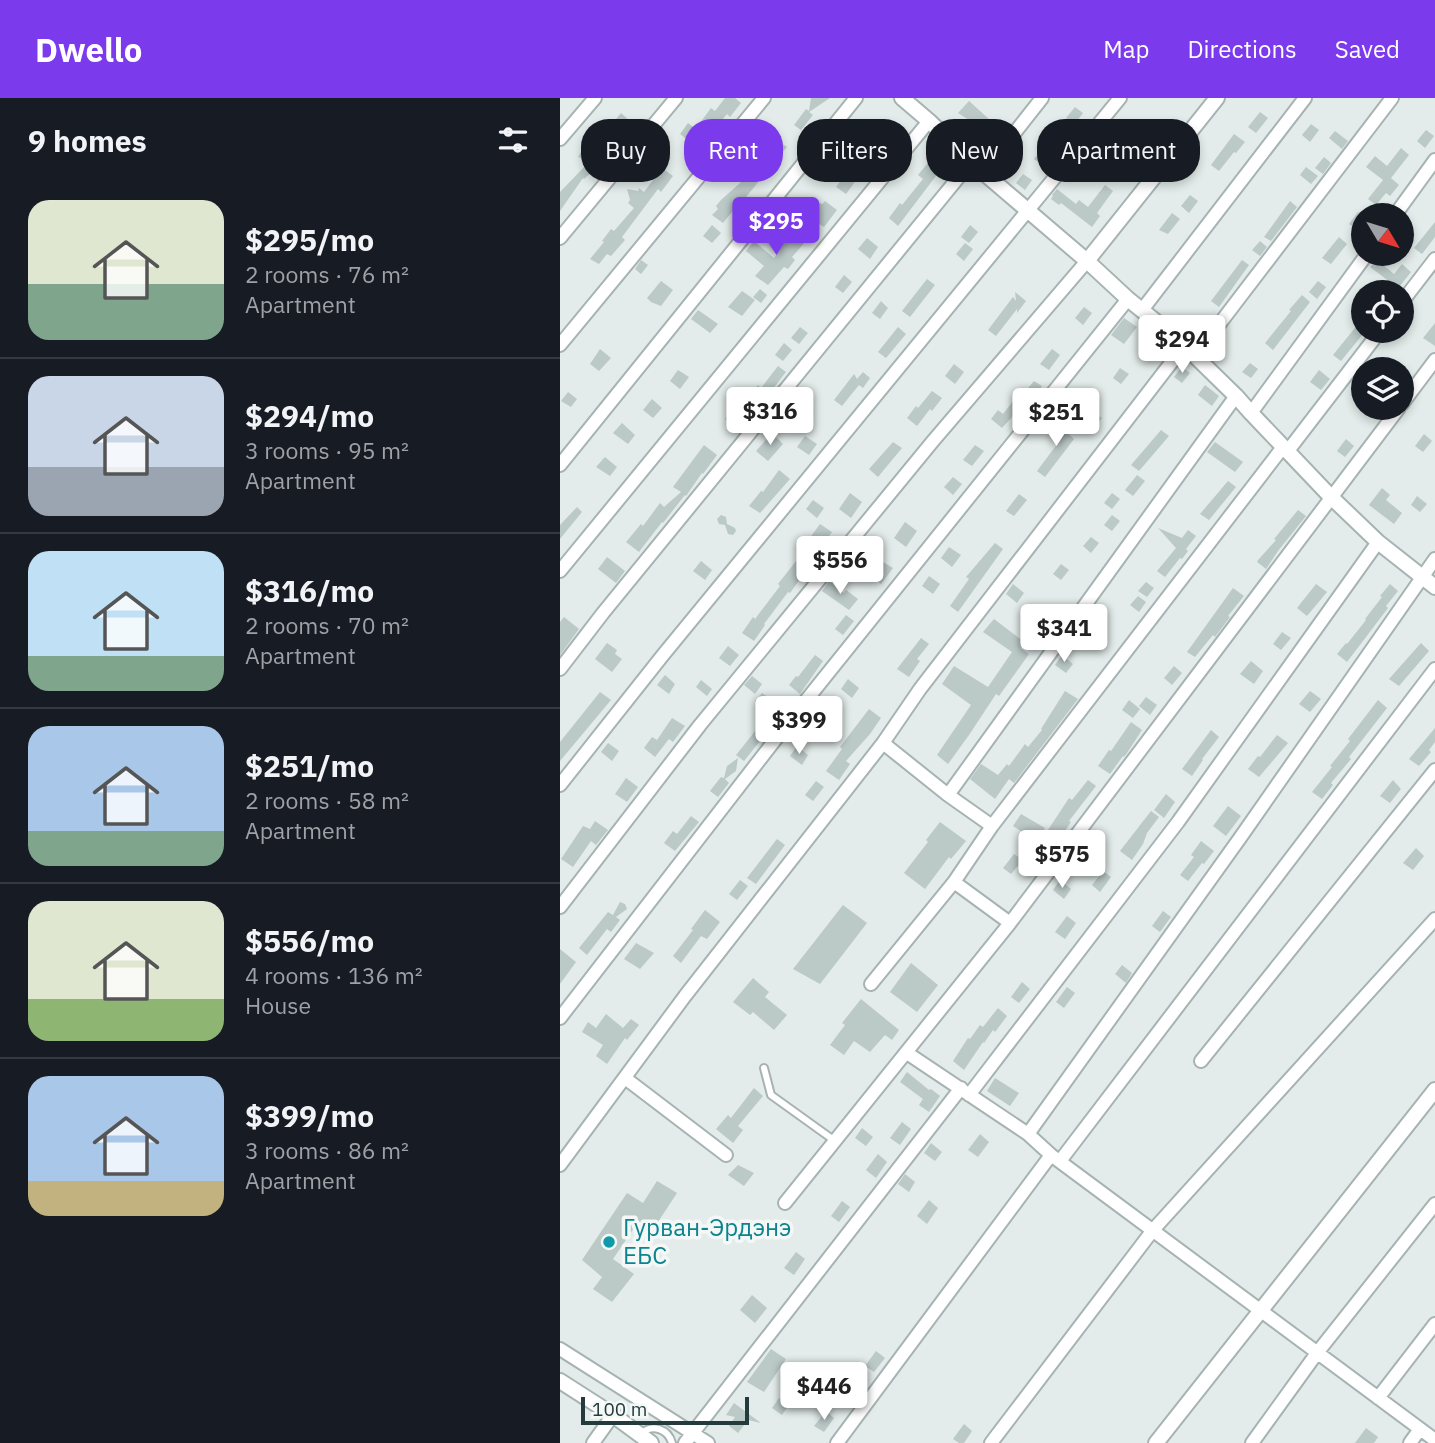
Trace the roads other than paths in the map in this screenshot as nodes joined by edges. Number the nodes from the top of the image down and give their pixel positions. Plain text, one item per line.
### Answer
1 (595, 98) edge
2 (676, 98) edge
3 (764, 98) edge
4 (856, 98) edge
5 (902, 98) edge
6 (1042, 98) edge
7 (1120, 98) edge
8 (1217, 98) edge
9 (1305, 98) edge
10 (1392, 98) edge
11 (927, 119) edge
12 (1023, 122) edge
13 (926, 125) edge
14 (560, 139) edge
15 (1435, 160) edge
16 (955, 182) edge
17 (994, 182) edge
18 (1404, 203) edge
19 (1029, 211) junction
20 (560, 238) edge
21 (1435, 259) edge
22 (1087, 261) junction
23 (1358, 266) edge
24 (1414, 286) edge
25 (1128, 299) junction
26 (1142, 310) junction
27 (1370, 343) edge
28 (560, 345) edge
29 (1189, 351) junction
30 (1435, 360) edge
31 (1414, 388) edge
32 (1236, 396) junction
33 (1251, 413) junction
34 (1389, 420) edge
35 (1285, 449) junction
36 (560, 465) edge
37 (1331, 496) junction
38 (1378, 542) junction
39 (1435, 559) edge
40 (560, 571) edge
41 (1422, 578) junction
42 (1435, 587) edge
43 (560, 669) edge
44 (1435, 669) edge
45 (883, 743) junction
46 (1435, 770) edge
47 (560, 785) edge
48 (948, 794) junction
49 (992, 826) junction
50 (954, 882) junction
51 (560, 907) edge
52 (1435, 919) edge
53 (1010, 923) junction
54 (871, 984) dead end
55 (560, 1018) edge
56 (907, 1052) junction
57 (1202, 1061) dead end
58 (764, 1068) dead end
59 (625, 1077) junction
60 (1435, 1090) edge
61 (965, 1092) junction
62 (1027, 1134) junction
63 (835, 1141) junction
64 (726, 1155) dead end
65 (1056, 1158) junction
66 (560, 1165) edge
67 (785, 1203) dead end
68 (1435, 1204) edge
69 (1153, 1230) junction
70 (1261, 1311) junction
71 (1435, 1324) edge
72 (560, 1349) edge
73 (1317, 1353) junction
74 (560, 1381) edge
75 (1378, 1398) junction
76 (612, 1415) junction
77 (1420, 1429) junction
78 (693, 1432) junction
79 (1435, 1440) edge
80 (646, 1441) edge
81 (593, 1443) edge
82 (672, 1443) edge
83 (685, 1443) edge
84 (708, 1443) edge
85 (837, 1443) edge
86 (991, 1443) edge
87 (1156, 1443) edge
88 (1252, 1443) edge
89 (1409, 1443) edge

1 - 14 street
2 - 20 street
3 - 28 street
4 - 36 street
5 - 11 street
6 - 12 street
7 - 19 street
8 - 22 street
9 - 26 street
10 - 29 street
13 - 40 street
15 - 18 street
16 - 43 street
17 - 19 street
19 - 22 street
19 - 47 street
21 - 24 street
22 - 25 street
22 - 51 street
23 - 33 street
25 - 26 street
25 - 55 street
26 - 29 street
27 - 35 street
29 - 32 street
29 - 45 street
30 - 31 street
32 - 33 street
32 - 48 street
33 - 35 street
34 - 37 street
35 - 37 street
35 - 49 street
37 - 38 street
37 - 53 street
38 - 41 street
38 - 61 street
39 - 41 street
41 - 42 street
41 - 62 street
44 - 65 street
45 - 48 street
45 - 59 street
46 - 57 street
48 - 49 street
49 - 50 street
50 - 53 street
50 - 54 street
52 - 69 street
53 - 56 street
56 - 61 street
56 - 63 street
58 - 63 lane
59 - 64 street
59 - 66 street
60 - 70 street
61 - 62 street
61 - 78 street
62 - 65 street
63 - 67 street
65 - 69 street
65 - 85 street
68 - 73 street
69 - 70 street
69 - 86 street
70 - 73 street
70 - 87 street
71 - 75 street
72 - 78 street
73 - 75 street
73 - 88 street
74 - 76 street
75 - 77 street
76 - 80 street
76 - 81 street
77 - 79 street
77 - 89 street
78 - 83 street
78 - 84 street
80 - 82 lane

